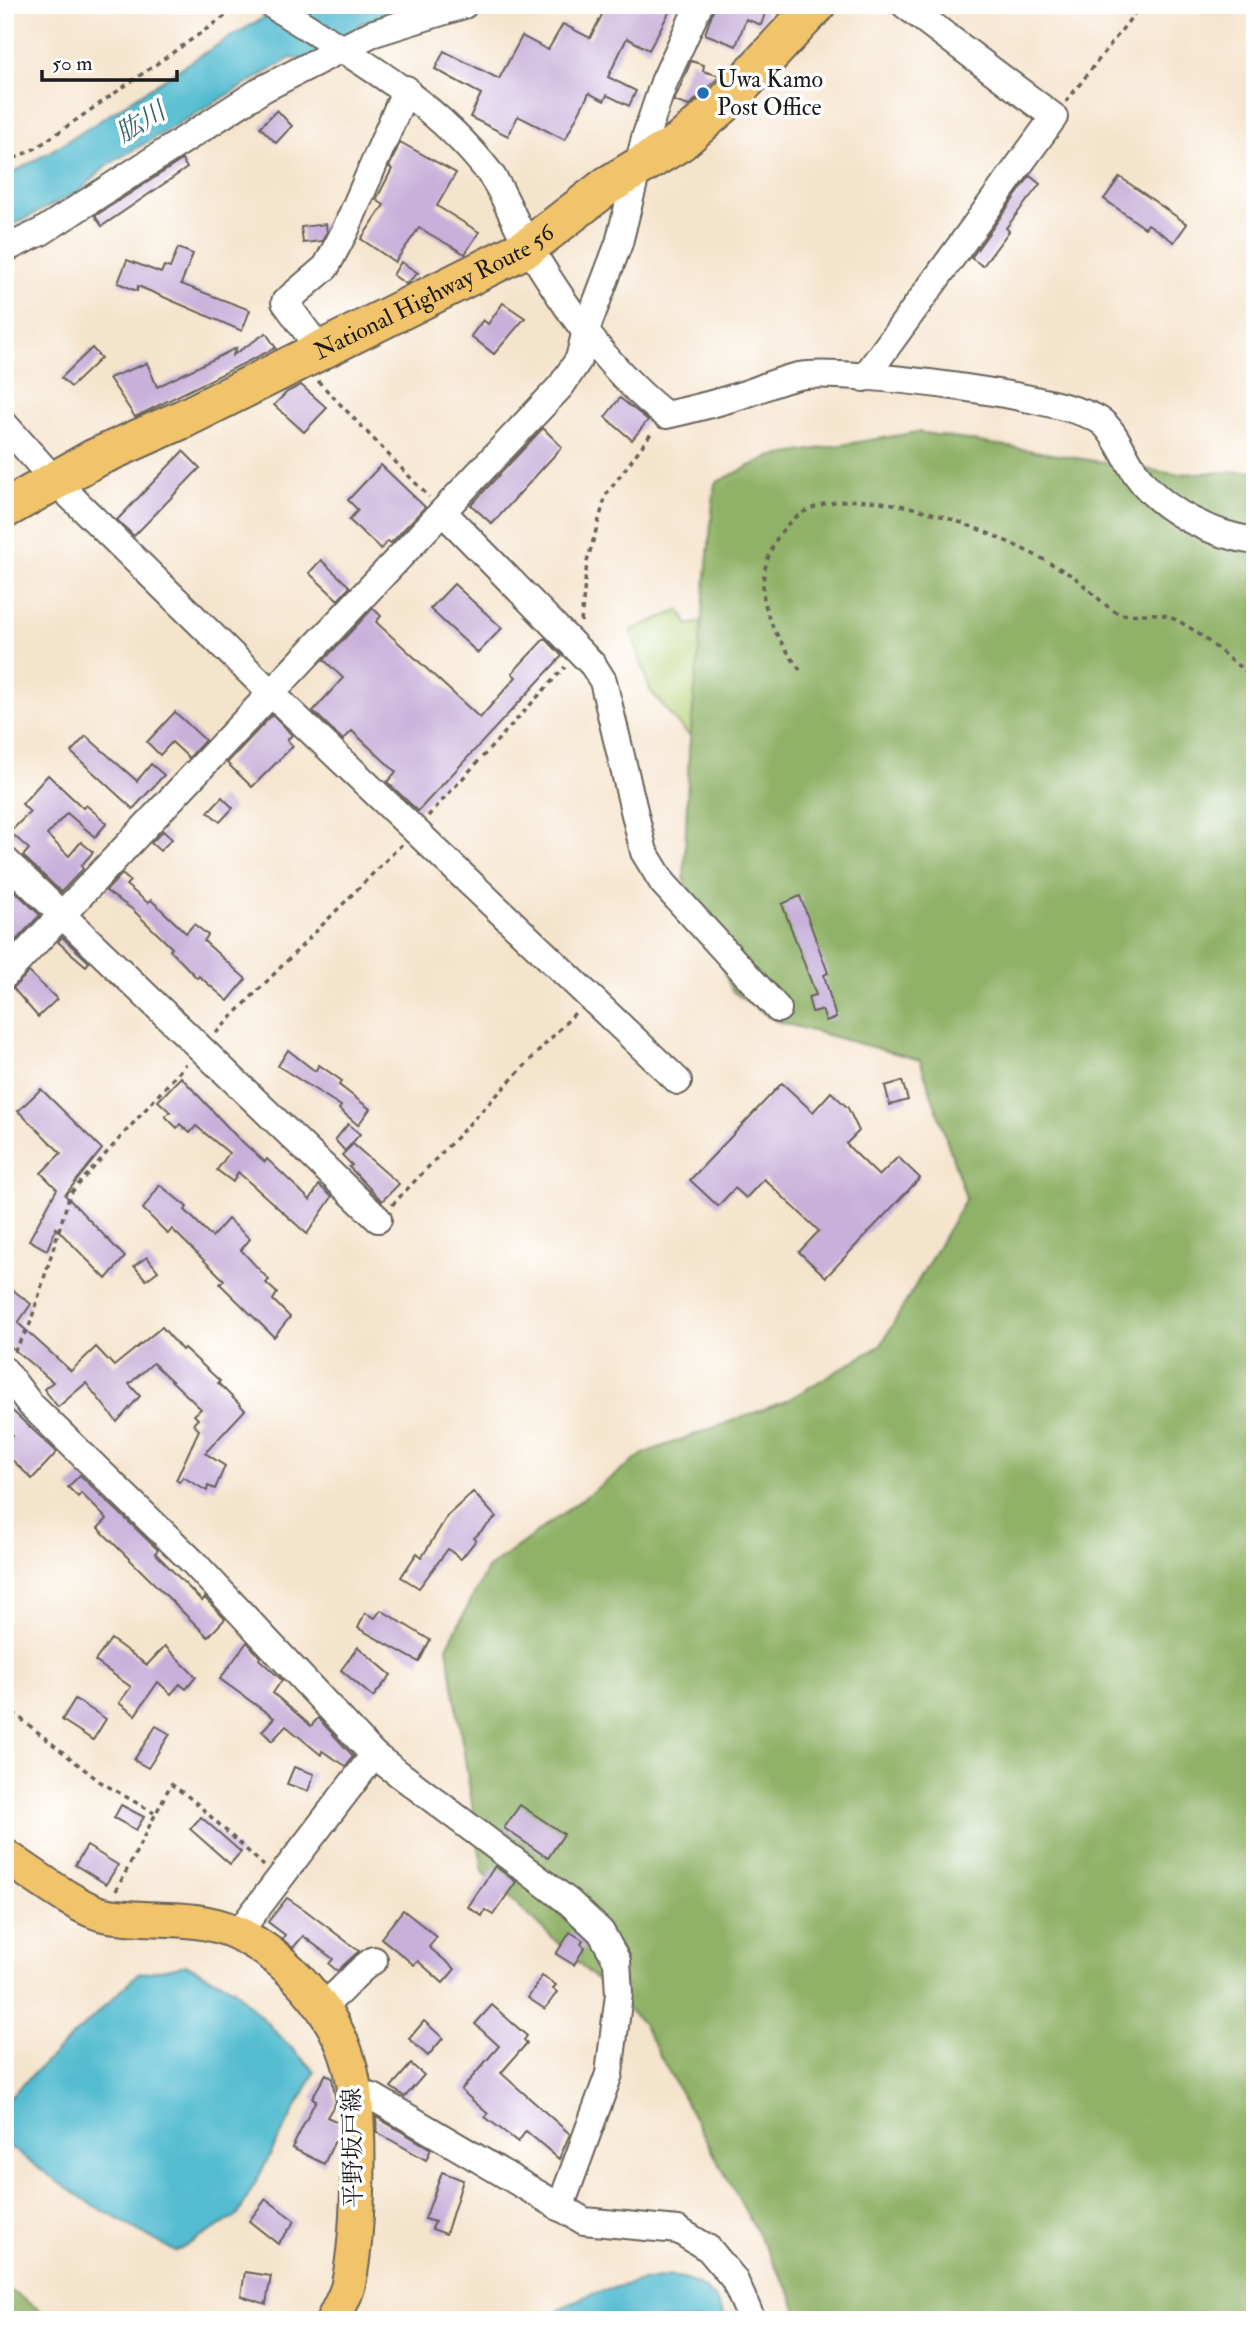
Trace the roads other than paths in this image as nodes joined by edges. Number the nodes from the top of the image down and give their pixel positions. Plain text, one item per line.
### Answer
1 (272, 5) edge
2 (464, 5) edge
3 (699, 5) edge
4 (816, 5) edge
5 (905, 5) edge
6 (338, 48) junction
7 (406, 89) junction
8 (638, 168) junction
9 (528, 247) junction
10 (5, 249) edge
11 (586, 330) junction
12 (310, 356) junction
13 (864, 378) junction
14 (5, 425) edge
15 (56, 482) junction
16 (5, 509) edge
17 (443, 512) junction
18 (1255, 541) edge
19 (272, 694) junction
20 (5, 860) edge
21 (62, 915) junction
22 (5, 975) edge
23 (778, 1009) dead end
24 (678, 1081) dead end
25 (378, 1219) road end
26 (7, 1366) edge
27 (374, 1755) junction
28 (5, 1856) edge
29 (238, 1933) junction
30 (374, 1960) dead end
31 (321, 2005) junction
32 (355, 2092) junction
33 (560, 2208) junction
34 (333, 2320) edge
35 (752, 2320) edge

1 - 6 street
2 - 6 street
3 - 8 street
4 - 8 highway, National Highway Route 56
5 - 13 street
6 - 7 street
6 - 10 street
7 - 9 street
7 - 12 street
8 - 9 highway, National Highway Route 56
8 - 11 street
9 - 11 street
9 - 12 highway, National Highway Route 56
11 - 13 street
11 - 17 street
12 - 15 highway, National Highway Route 56
13 - 18 street
14 - 15 street
15 - 16 highway, National Highway Route 56
15 - 19 street
17 - 19 street
17 - 23 street
19 - 21 street
19 - 24 street
20 - 21 street
21 - 22 street
21 - 25 street
26 - 27 street
27 - 29 street
27 - 33 street
28 - 29 main road, 平野坂戸線
29 - 31 main road, 平野坂戸線
30 - 31 street
31 - 32 main road, 平野坂戸線
32 - 33 street
32 - 34 main road, 平野坂戸線
33 - 35 street

